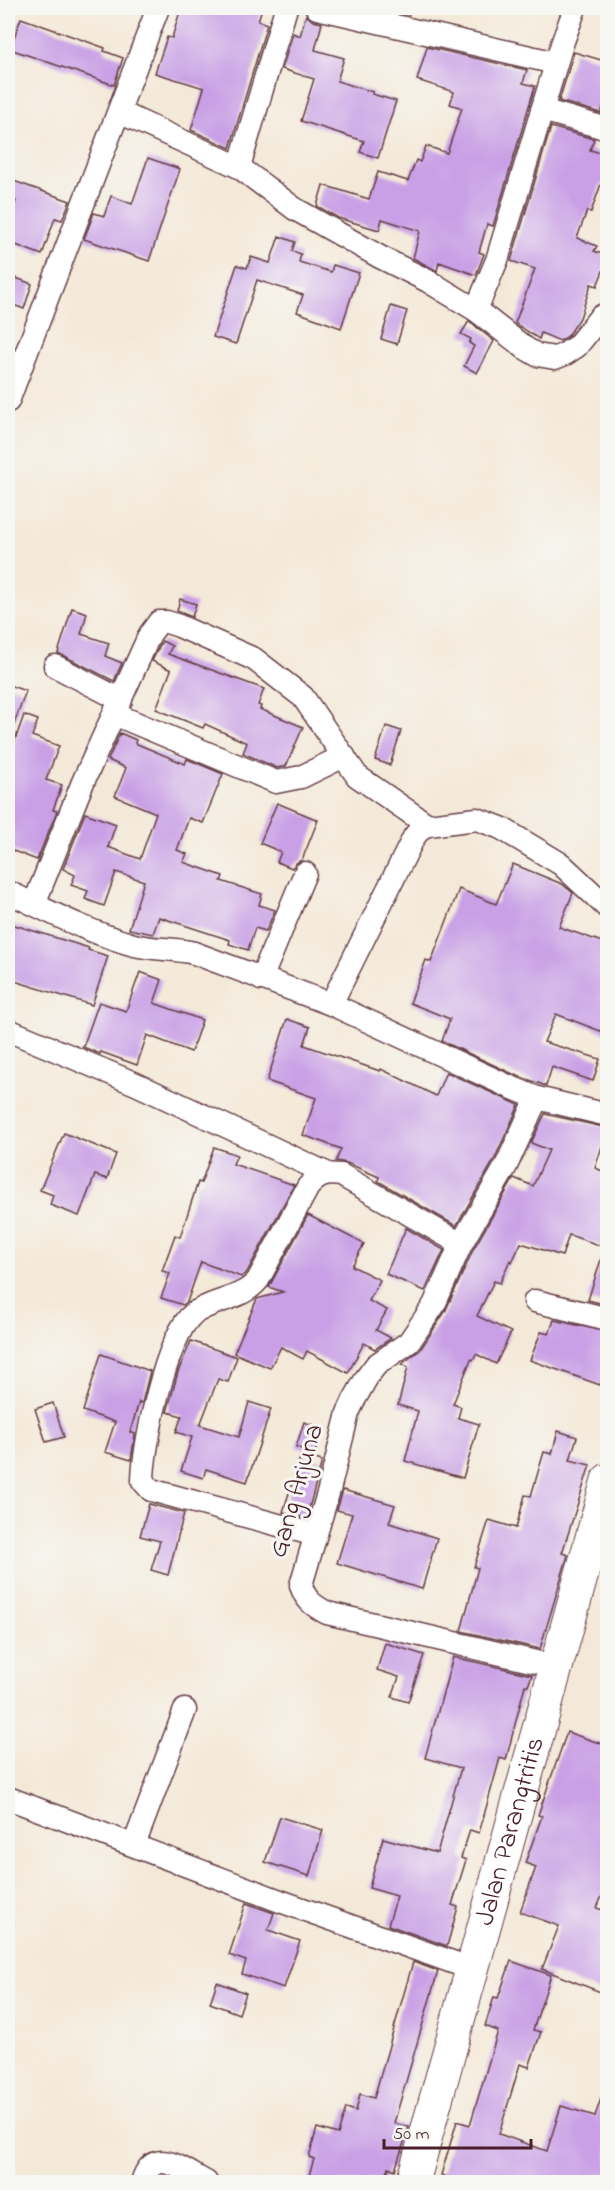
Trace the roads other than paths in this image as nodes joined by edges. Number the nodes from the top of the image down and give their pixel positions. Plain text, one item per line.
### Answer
1 (158, 8) edge
2 (286, 8) edge
3 (317, 8) edge
4 (575, 8) edge
5 (556, 63) junction
6 (542, 110) junction
7 (120, 112) junction
8 (608, 129) edge
9 (238, 167) junction
10 (476, 310) junction
11 (608, 312) edge
12 (8, 401) edge
13 (55, 666) dead end
14 (117, 707) junction
15 (344, 756) junction
16 (428, 825) junction
17 (304, 873) dead end
18 (8, 892) edge
19 (34, 904) junction
20 (608, 908) edge
21 (261, 979) junction
22 (331, 1004) junction
23 (8, 1030) edge
24 (537, 1098) junction
25 (608, 1115) edge
26 (326, 1173) junction
27 (462, 1244) junction
28 (535, 1301) dead end
29 (608, 1319) edge
30 (608, 1480) edge
31 (315, 1535) junction
32 (556, 1667) junction
33 (185, 1710) dead end
34 (17, 1802) edge
35 (134, 1845) junction
36 (472, 1969) junction
37 (142, 2182) edge
38 (206, 2182) edge
39 (412, 2182) edge

1 - 7 street
2 - 9 street
3 - 5 street
4 - 5 street
5 - 6 street
6 - 8 street
6 - 10 street
7 - 9 street
7 - 12 street
9 - 10 street
10 - 11 street
13 - 14 street
14 - 15 street
14 - 15 street
14 - 19 street
15 - 16 street
16 - 20 street
16 - 22 street
17 - 21 street
18 - 19 street
19 - 21 street
21 - 22 street
22 - 24 street
23 - 26 street
24 - 25 street
24 - 27 street
26 - 27 street
26 - 31 street
27 - 31 street, Gang Arjuna
28 - 29 street
30 - 32 main road, Jalan Parangtritis
31 - 32 street, Gang Arjuna
32 - 36 main road, Jalan Parangtritis
33 - 35 street
34 - 35 street
35 - 36 street
36 - 39 main road, Jalan Parangtritis
37 - 38 street

